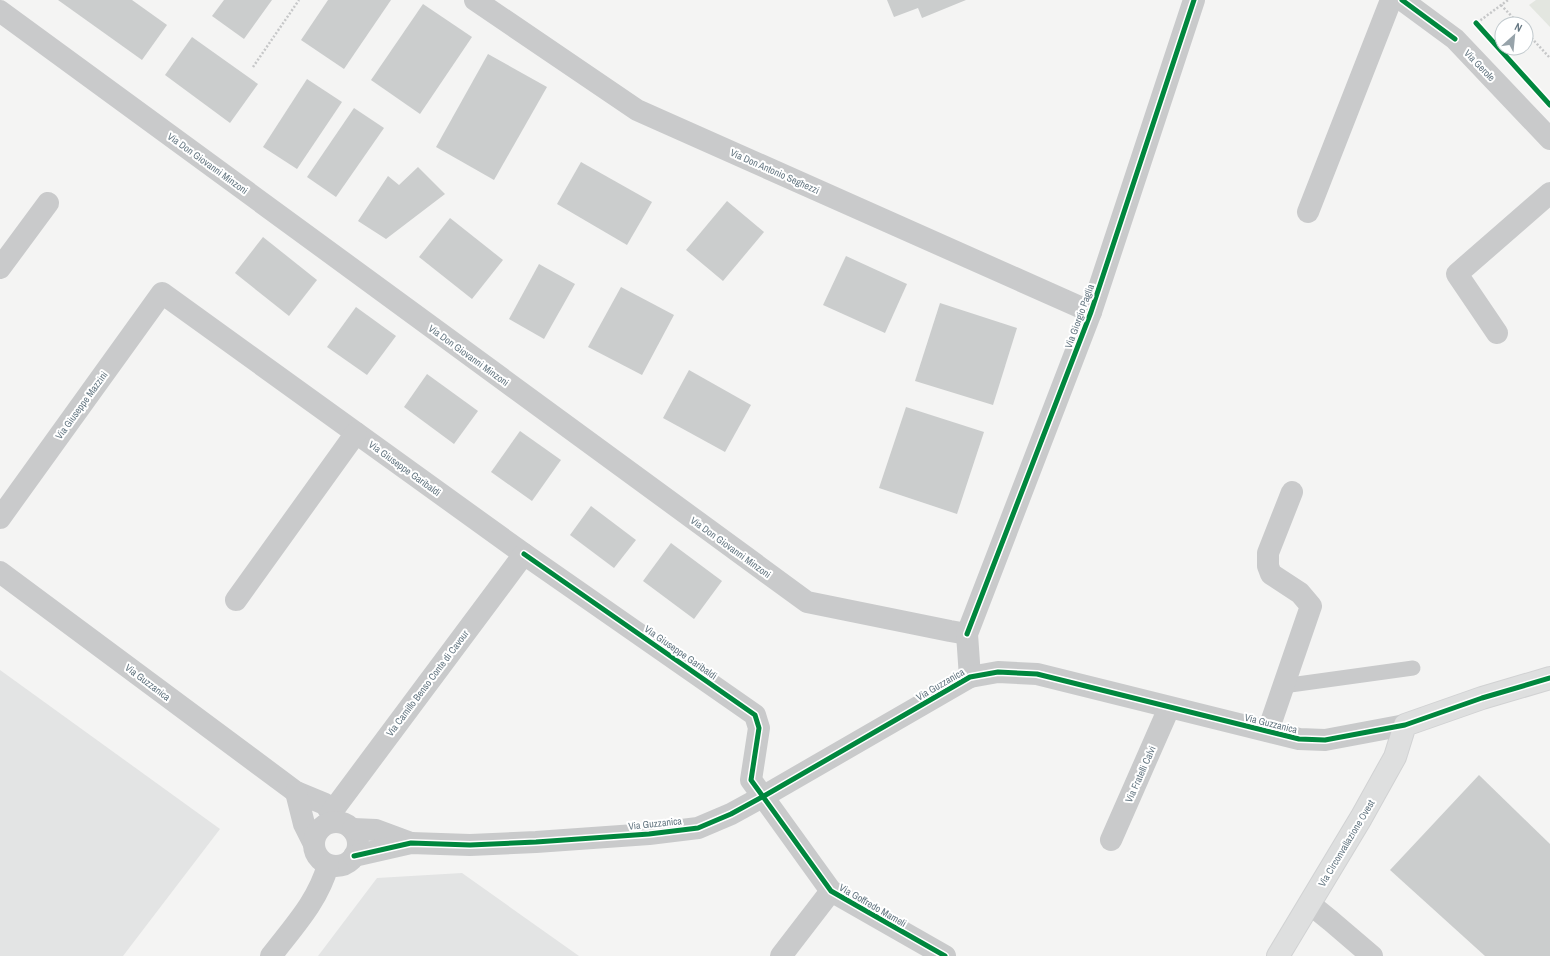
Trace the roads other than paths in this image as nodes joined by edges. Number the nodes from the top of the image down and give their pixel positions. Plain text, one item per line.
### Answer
1 (475, 0) edge
2 (1194, 0) edge
3 (1391, 0) edge
4 (1402, 0) edge
5 (0, 11) edge
6 (1550, 139) edge
7 (1550, 193) edge
8 (48, 203) dead end
9 (1308, 212) dead end
10 (0, 268) edge
11 (162, 292) joint
12 (1091, 312) junction
13 (1497, 333) dead end
14 (356, 433) junction
15 (1292, 492) dead end
16 (0, 518) edge
17 (524, 554) junction
18 (0, 572) edge
19 (236, 600) dead end
20 (967, 634) junction
21 (1413, 668) dead end
22 (970, 677) junction
23 (1550, 678) edge
24 (1283, 686) junction
25 (1169, 708) junction
26 (1405, 725) junction
27 (1268, 731) junction
28 (296, 792) junction
29 (764, 796) junction
30 (340, 821) junction
31 (1111, 840) dead end
32 (411, 843) junction
33 (314, 844) junction
34 (354, 856) junction
35 (328, 865) junction
36 (831, 892) junction
37 (1310, 904) junction
38 (272, 956) edge
39 (781, 956) edge
40 (945, 956) edge
41 (1278, 956) edge
42 (1372, 956) edge

1 - 12 street, Via Don Antonio Seghezzi
2 - 12 street, Via Giorgio Paglia
3 - 9 street
4 - 6 street, Via Gerole
5 - 20 street, Via Don Giovanni Minzoni
7 - 13 street
8 - 10 street
11 - 14 street, Via Giuseppe Garibaldi
11 - 16 street, Via Giuseppe Mazzini
12 - 20 street, Via Giorgio Paglia
14 - 17 street, Via Giuseppe Garibaldi
14 - 19 street
15 - 24 street
17 - 29 street, Via Giuseppe Garibaldi
17 - 30 street, Via Camillo Benso Conte di Cavour
18 - 28 street, Via Guzzanica
20 - 22 street, Via Giorgio Paglia
21 - 24 lane
22 - 25 street, Via Guzzanica
22 - 29 street, Via Guzzanica
23 - 26 street, Via Guzzanica
24 - 27 street
25 - 27 street, Via Guzzanica
25 - 31 street, Via Fratelli Calvi
26 - 27 street, Via Guzzanica
26 - 37 street, Via Circonvallazione Ovest
28 - 30 street, Via Guzzanica
28 - 33 street
29 - 32 street, Via Guzzanica
29 - 36 street, Via Goffredo Mameli
30 - 32 street, Via Guzzanica
30 - 33 street
30 - 34 street
32 - 34 street, Via Guzzanica
33 - 35 street
34 - 35 street
35 - 38 street
36 - 39 street
36 - 40 street, Via Goffredo Mameli
37 - 41 street, Via Circonvallazione Ovest
37 - 42 street

